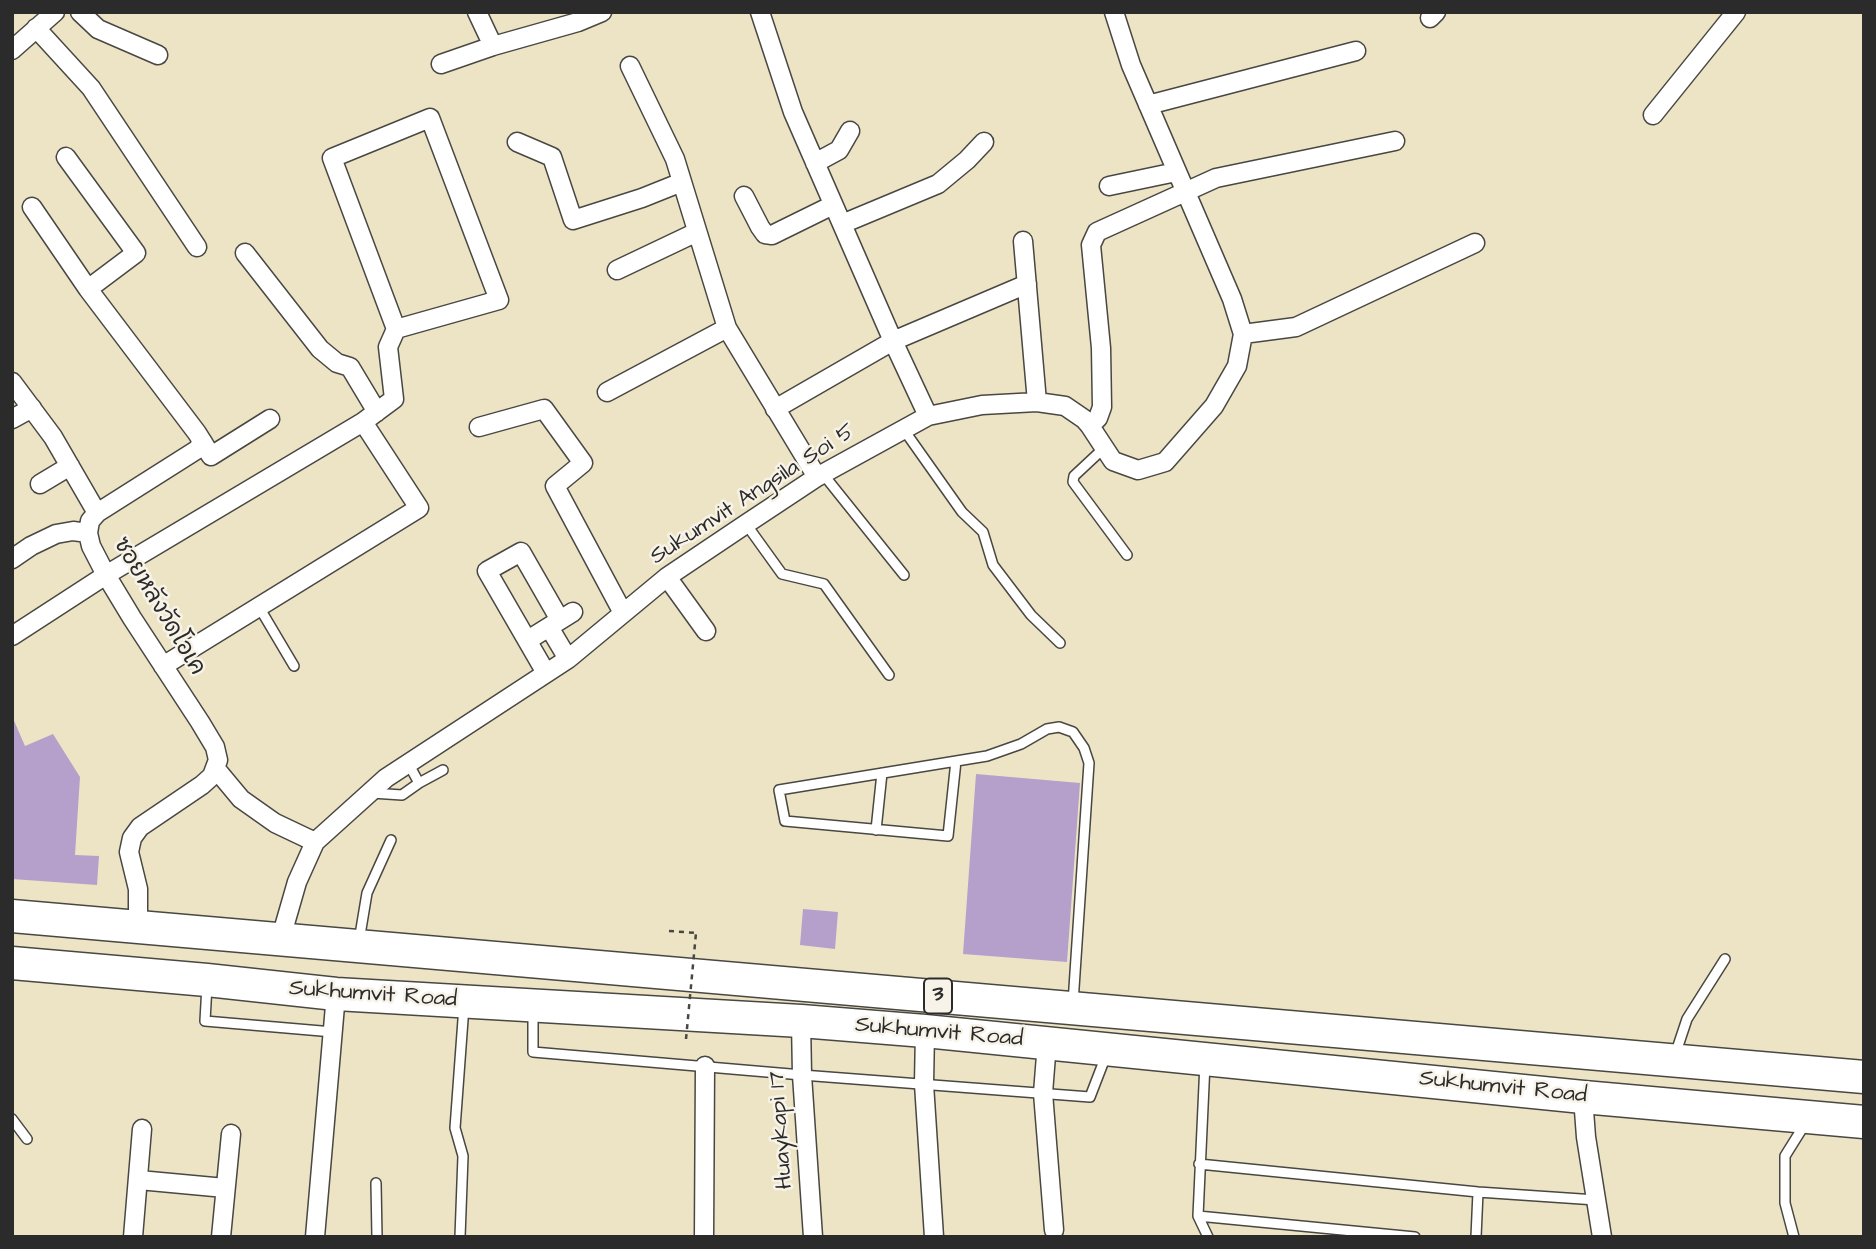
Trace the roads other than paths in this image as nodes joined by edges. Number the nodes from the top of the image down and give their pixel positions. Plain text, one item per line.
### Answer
1 (80, 12) edge
2 (477, 12) edge
3 (602, 12) edge
4 (760, 12) edge
5 (1114, 12) edge
6 (1736, 12) edge
7 (53, 13) edge
8 (576, 17) edge
9 (36, 28) junction
10 (493, 46) junction
11 (12, 50) edge
12 (1356, 51) dead end
13 (158, 55) dead end
14 (441, 64) dead end
15 (630, 65) dead end
16 (1148, 105) junction
17 (1653, 115) dead end
18 (850, 131) dead end
19 (1395, 141) dead end
20 (517, 142) dead end
21 (984, 142) dead end
22 (66, 157) dead end
23 (815, 163) junction
24 (1176, 172) junction
25 (682, 182) junction
26 (1109, 186) dead end
27 (1185, 192) junction
28 (744, 196) dead end
29 (833, 205) junction
30 (32, 208) dead end
31 (842, 225) junction
32 (697, 232) junction
33 (1023, 241) dead end
34 (1475, 243) dead end
35 (197, 247) dead end
36 (245, 253) dead end
37 (617, 270) dead end
38 (1027, 284) junction
39 (88, 289) junction
40 (727, 328) junction
41 (396, 330) junction
42 (1243, 334) junction
43 (893, 341) junction
44 (12, 382) edge
45 (607, 392) dead end
46 (1037, 402) junction
47 (32, 408) junction
48 (775, 409) junction
49 (928, 416) junction
50 (370, 417) junction
51 (12, 419) edge
52 (270, 419) dead end
53 (1090, 426) junction
54 (479, 427) dead end
55 (904, 430) junction
56 (202, 441) junction
57 (1104, 448) junction
58 (70, 466) junction
59 (820, 476) junction
60 (40, 484) dead end
61 (97, 513) junction
62 (746, 524) junction
63 (88, 533) junction
64 (1127, 555) dead end
65 (12, 559) edge
66 (106, 575) junction
67 (904, 575) dead end
68 (667, 577) junction
69 (259, 607) junction
70 (622, 613) junction
71 (560, 620) junction
72 (706, 631) dead end
73 (12, 636) edge
74 (527, 640) junction
75 (1060, 643) dead end
76 (568, 659) junction
77 (163, 666) junction
78 (294, 666) dead end
79 (546, 673) junction
80 (889, 675) dead end
81 (956, 761) junction
82 (408, 763) junction
83 (216, 769) junction
84 (443, 770) dead end
85 (882, 773) junction
86 (419, 783) junction
87 (369, 793) junction
88 (876, 830) junction
89 (391, 840) dead end
90 (315, 842) junction
91 (12, 916) edge
92 (138, 928) junction
93 (280, 940) junction
94 (358, 946) junction
95 (1725, 959) dead end
96 (12, 963) edge
97 (207, 980) junction
98 (335, 994) junction
99 (464, 1001) junction
100 (533, 1005) junction
101 (1072, 1008) junction
102 (801, 1021) junction
103 (925, 1031) junction
104 (333, 1032) junction
105 (1047, 1042) junction
106 (1109, 1048) junction
107 (1205, 1058) junction
108 (1674, 1060) junction
109 (705, 1066) junction
110 (802, 1075) junction
111 (1864, 1077) edge
112 (924, 1084) junction
113 (1043, 1093) junction
114 (1583, 1097) junction
115 (1810, 1117) junction
116 (12, 1119) edge
117 (1864, 1122) edge
118 (142, 1129) dead end
119 (231, 1134) dead end
120 (27, 1139) dead end
121 (1199, 1164) junction
122 (139, 1180) junction
123 (376, 1183) dead end
124 (225, 1188) junction
125 (1478, 1192) junction
126 (1596, 1200) junction
127 (1198, 1216) junction
128 (1072, 1227) dead end
129 (1050, 1234) edge
130 (133, 1237) edge
131 (221, 1237) edge
132 (315, 1237) edge
133 (377, 1237) edge
134 (460, 1237) edge
135 (704, 1237) edge
136 (813, 1237) edge
137 (934, 1237) edge
138 (1208, 1237) edge
139 (1415, 1237) edge
140 (1476, 1237) edge
141 (1602, 1237) edge
142 (1794, 1237) edge

1 - 13 street
2 - 10 street
3 - 8 street
4 - 23 street
5 - 16 street, Sukumvit Angsila Soi 5
6 - 17 street
7 - 9 street
8 - 10 street
9 - 11 street
9 - 35 street
10 - 14 street
12 - 16 street
15 - 25 street
16 - 24 street, Sukumvit Angsila Soi 5
18 - 23 street
19 - 27 street
20 - 25 street
21 - 31 street
22 - 39 street
23 - 29 street
24 - 26 street
24 - 27 street, Sukumvit Angsila Soi 5
25 - 32 street
27 - 42 street, Sukumvit Angsila Soi 5
27 - 53 street
28 - 29 street
29 - 31 street
30 - 39 street
31 - 43 street
32 - 37 street
32 - 40 street
33 - 38 street
34 - 42 street
36 - 50 street
38 - 43 street
38 - 46 street
39 - 56 street
40 - 45 street
40 - 48 street
41 - 41 street
41 - 50 street
42 - 57 street, Sukumvit Angsila Soi 5
43 - 48 street
43 - 49 street
44 - 47 street
46 - 49 street, Sukumvit Angsila Soi 5
46 - 53 street, Sukumvit Angsila Soi 5
47 - 51 street
47 - 58 street
48 - 59 street
49 - 55 street, Sukumvit Angsila Soi 5
50 - 66 street
50 - 69 street
52 - 56 street
53 - 57 street, Sukumvit Angsila Soi 5
54 - 70 street
55 - 59 street, Sukumvit Angsila Soi 5
55 - 75 lane
56 - 61 street
57 - 64 lane
58 - 60 street
58 - 61 street
59 - 62 street, Sukumvit Angsila Soi 5
59 - 67 lane
61 - 63 street, ซอยหลังวัดโอเค
62 - 68 street, Sukumvit Angsila Soi 5
62 - 80 lane
63 - 65 street
63 - 66 street, ซอยหลังวัดโอเค
66 - 73 street
66 - 77 street, ซอยหลังวัดโอเค
68 - 70 street, Sukumvit Angsila Soi 5
68 - 72 street
69 - 77 street
69 - 78 lane
70 - 76 street, Sukumvit Angsila Soi 5
71 - 74 street
71 - 74 street
71 - 76 street
74 - 79 street
76 - 79 street, Sukumvit Angsila Soi 5
77 - 83 street, ซอยหลังวัดโอเค
79 - 82 street, Sukumvit Angsila Soi 5
81 - 85 lane
81 - 88 lane
81 - 101 lane
82 - 86 lane
82 - 87 street, Sukumvit Angsila Soi 5
83 - 90 street
83 - 92 street
84 - 86 lane
85 - 88 lane
85 - 88 lane
86 - 87 lane
87 - 90 street, Sukumvit Angsila Soi 5
89 - 94 lane
90 - 93 street, Sukumvit Angsila Soi 5
91 - 92 highway, Sukhumvit Road / 3
92 - 93 highway, Sukhumvit Road / 3
93 - 94 highway, Sukhumvit Road / 3
94 - 101 highway, Sukhumvit Road / 3
95 - 108 lane
96 - 97 highway, Sukhumvit Road / 3
97 - 98 highway, Sukhumvit Road / 3
97 - 104 lane
98 - 99 highway, Sukhumvit Road / 3
98 - 104 street
99 - 100 highway, Sukhumvit Road / 3
99 - 134 lane
100 - 102 highway, Sukhumvit Road / 3
100 - 109 lane
101 - 108 highway, Sukhumvit Road / 3
102 - 103 highway, Sukhumvit Road / 3
102 - 110 street, Huaykapi 17
103 - 105 highway, Sukhumvit Road / 3
103 - 112 street
104 - 132 street
105 - 106 highway, Sukhumvit Road / 3
105 - 113 street
106 - 107 highway, Sukhumvit Road / 3
106 - 113 lane
107 - 114 highway, Sukhumvit Road / 3
107 - 121 lane
108 - 111 highway, Sukhumvit Road / 3
109 - 110 lane
109 - 135 street
110 - 112 lane
110 - 136 street, Huaykapi 17
112 - 113 lane
112 - 137 street
113 - 129 street
114 - 115 highway, Sukhumvit Road / 3
114 - 126 street
115 - 117 highway, Sukhumvit Road / 3
115 - 142 lane
116 - 120 lane
118 - 122 street
119 - 124 street
121 - 125 lane
121 - 127 lane
122 - 124 street
122 - 130 street
123 - 133 lane
124 - 131 street
125 - 126 lane
125 - 140 lane
126 - 141 street
127 - 138 lane
127 - 139 lane
128 - 129 street

